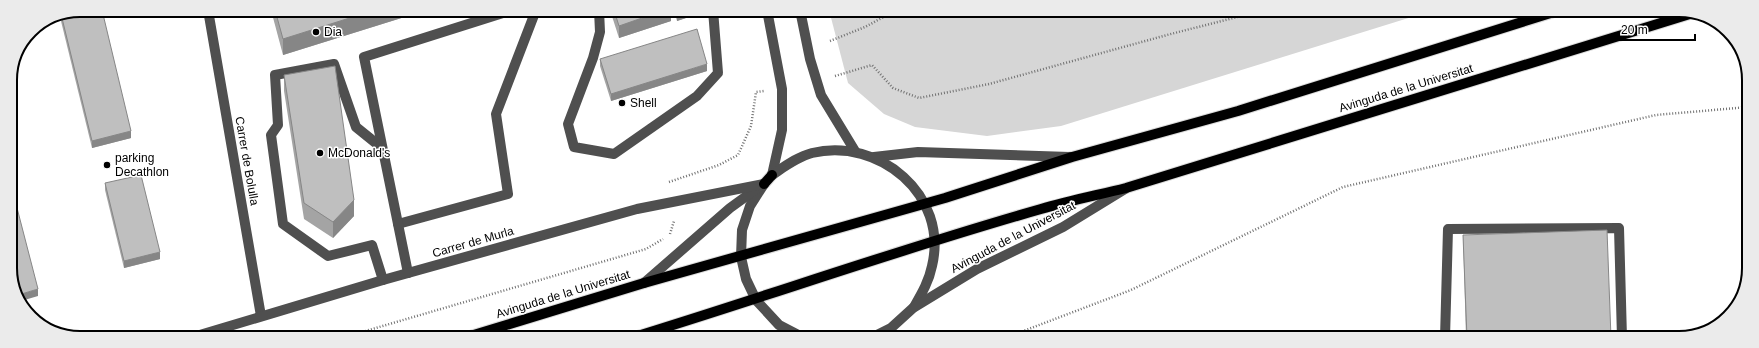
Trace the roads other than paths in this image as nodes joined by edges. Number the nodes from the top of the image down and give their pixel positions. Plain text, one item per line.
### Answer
1 (209, 17) edge
2 (490, 17) edge
3 (533, 17) edge
4 (599, 17) edge
5 (714, 17) edge
6 (768, 17) edge
7 (801, 17) edge
8 (1538, 17) edge
9 (1680, 17) edge
10 (382, 148) junction
11 (855, 151) junction
12 (874, 157) junction
13 (1072, 157) junction
14 (772, 175) junction
15 (764, 184) junction
16 (1126, 188) junction
17 (924, 204) junction
18 (398, 224) junction
19 (934, 241) junction
20 (741, 257) junction
21 (408, 273) junction
22 (383, 280) junction
23 (644, 283) junction
24 (756, 300) junction
25 (912, 308) junction
26 (261, 316) junction
27 (212, 331) edge
28 (490, 331) edge
29 (654, 331) edge
30 (791, 331) edge
31 (885, 331) edge
32 (1445, 331) edge
33 (1622, 331) edge

1 - 26 street, Carrer de Bolulla
2 - 10 street
3 - 18 street
4 - 5 street
6 - 14 street
7 - 11 street
8 - 13 main road, Avinguda de la Universitat
9 - 16 main road, Avinguda de la Universitat
10 - 18 street
10 - 22 street
11 - 12 street, Avinguda de la Universitat
11 - 14 street, Avinguda de la Universitat
12 - 13 street, Avinguda de la Universitat
12 - 17 street, Avinguda de la Universitat
13 - 17 main road, Avinguda de la Universitat
14 - 15 main road, Avinguda de la Universitat
15 - 20 street, Avinguda de la Universitat
15 - 21 street, Carrer de Murla
15 - 23 street, Avinguda de la Universitat
16 - 19 main road, Avinguda de la Universitat
16 - 25 street, Avinguda de la Universitat
17 - 19 street, Avinguda de la Universitat
17 - 20 main road, Avinguda de la Universitat
18 - 21 street
19 - 24 main road, Avinguda de la Universitat
19 - 25 street, Avinguda de la Universitat
20 - 23 main road, Avinguda de la Universitat
20 - 24 street, Avinguda de la Universitat
21 - 22 street, Carrer de Murla
22 - 26 street, Carrer de Murla
23 - 28 main road, Avinguda de la Universitat
24 - 29 main road, Avinguda de la Universitat
24 - 30 street, Avinguda de la Universitat
25 - 31 street, Avinguda de la Universitat
26 - 27 street, Carrer de Murla
32 - 33 street

